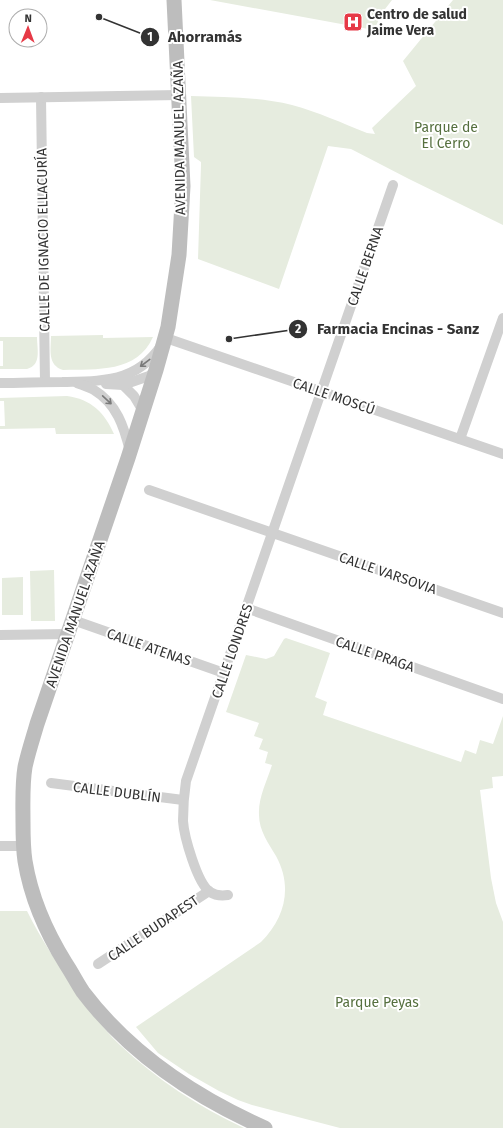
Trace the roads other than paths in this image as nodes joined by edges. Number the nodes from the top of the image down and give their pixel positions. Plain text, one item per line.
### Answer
1 (174, 0) edge
2 (179, 95) junction
3 (41, 97) junction
4 (0, 98) edge
5 (393, 185) dead end
6 (503, 318) edge
7 (166, 338) junction
8 (156, 370) junction
9 (45, 382) junction
10 (73, 382) junction
11 (120, 382) junction
12 (0, 383) edge
13 (321, 392) junction
14 (144, 411) junction
15 (460, 439) junction
16 (130, 452) junction
17 (503, 454) edge
18 (149, 490) dead end
19 (272, 533) junction
20 (246, 608) junction
21 (503, 613) edge
22 (71, 627) junction
23 (0, 635) edge
24 (224, 673) junction
25 (503, 699) edge
26 (50, 783) dead end
27 (183, 800) junction
28 (0, 846) edge
29 (24, 846) junction
30 (208, 891) junction
31 (228, 895) dead end
32 (98, 964) dead end
33 (265, 1128) edge

1 - 2 street, AVENIDA MANUEL AZAÑA
2 - 3 street
2 - 7 street, AVENIDA MANUEL AZAÑA
3 - 4 street
3 - 9 street, CALLE DE IGNACIO ELLACURÍA
5 - 13 street, CALLE BERNA
6 - 15 street
7 - 8 street, AVENIDA MANUEL AZAÑA
7 -> 11 street
7 - 13 street, CALLE MOSCÚ
8 - 11 street
8 - 14 street, AVENIDA MANUEL AZAÑA
9 - 10 street
9 - 12 street
10 - 11 street
10 -> 16 street
11 - 14 street
13 - 15 street, CALLE MOSCÚ
13 - 19 street, CALLE LONDRES
14 - 16 street, AVENIDA MANUEL AZAÑA
15 - 17 street, CALLE MOSCÚ
16 - 22 street, AVENIDA MANUEL AZAÑA
18 - 19 street, CALLE VARSOVIA
19 - 20 street, CALLE LONDRES
19 - 21 street, CALLE VARSOVIA
20 - 24 street, CALLE LONDRES
20 - 25 street, CALLE PRAGA
22 - 23 street
22 - 24 street, CALLE ATENAS
22 - 29 street, AVENIDA MANUEL AZAÑA
24 - 27 street, CALLE LONDRES
26 - 27 street, CALLE DUBLÍN
27 - 30 street, CALLE LONDRES
28 - 29 street
29 - 33 street, AVENIDA MANUEL AZAÑA
30 - 31 street
30 - 32 street, CALLE BUDAPEST

